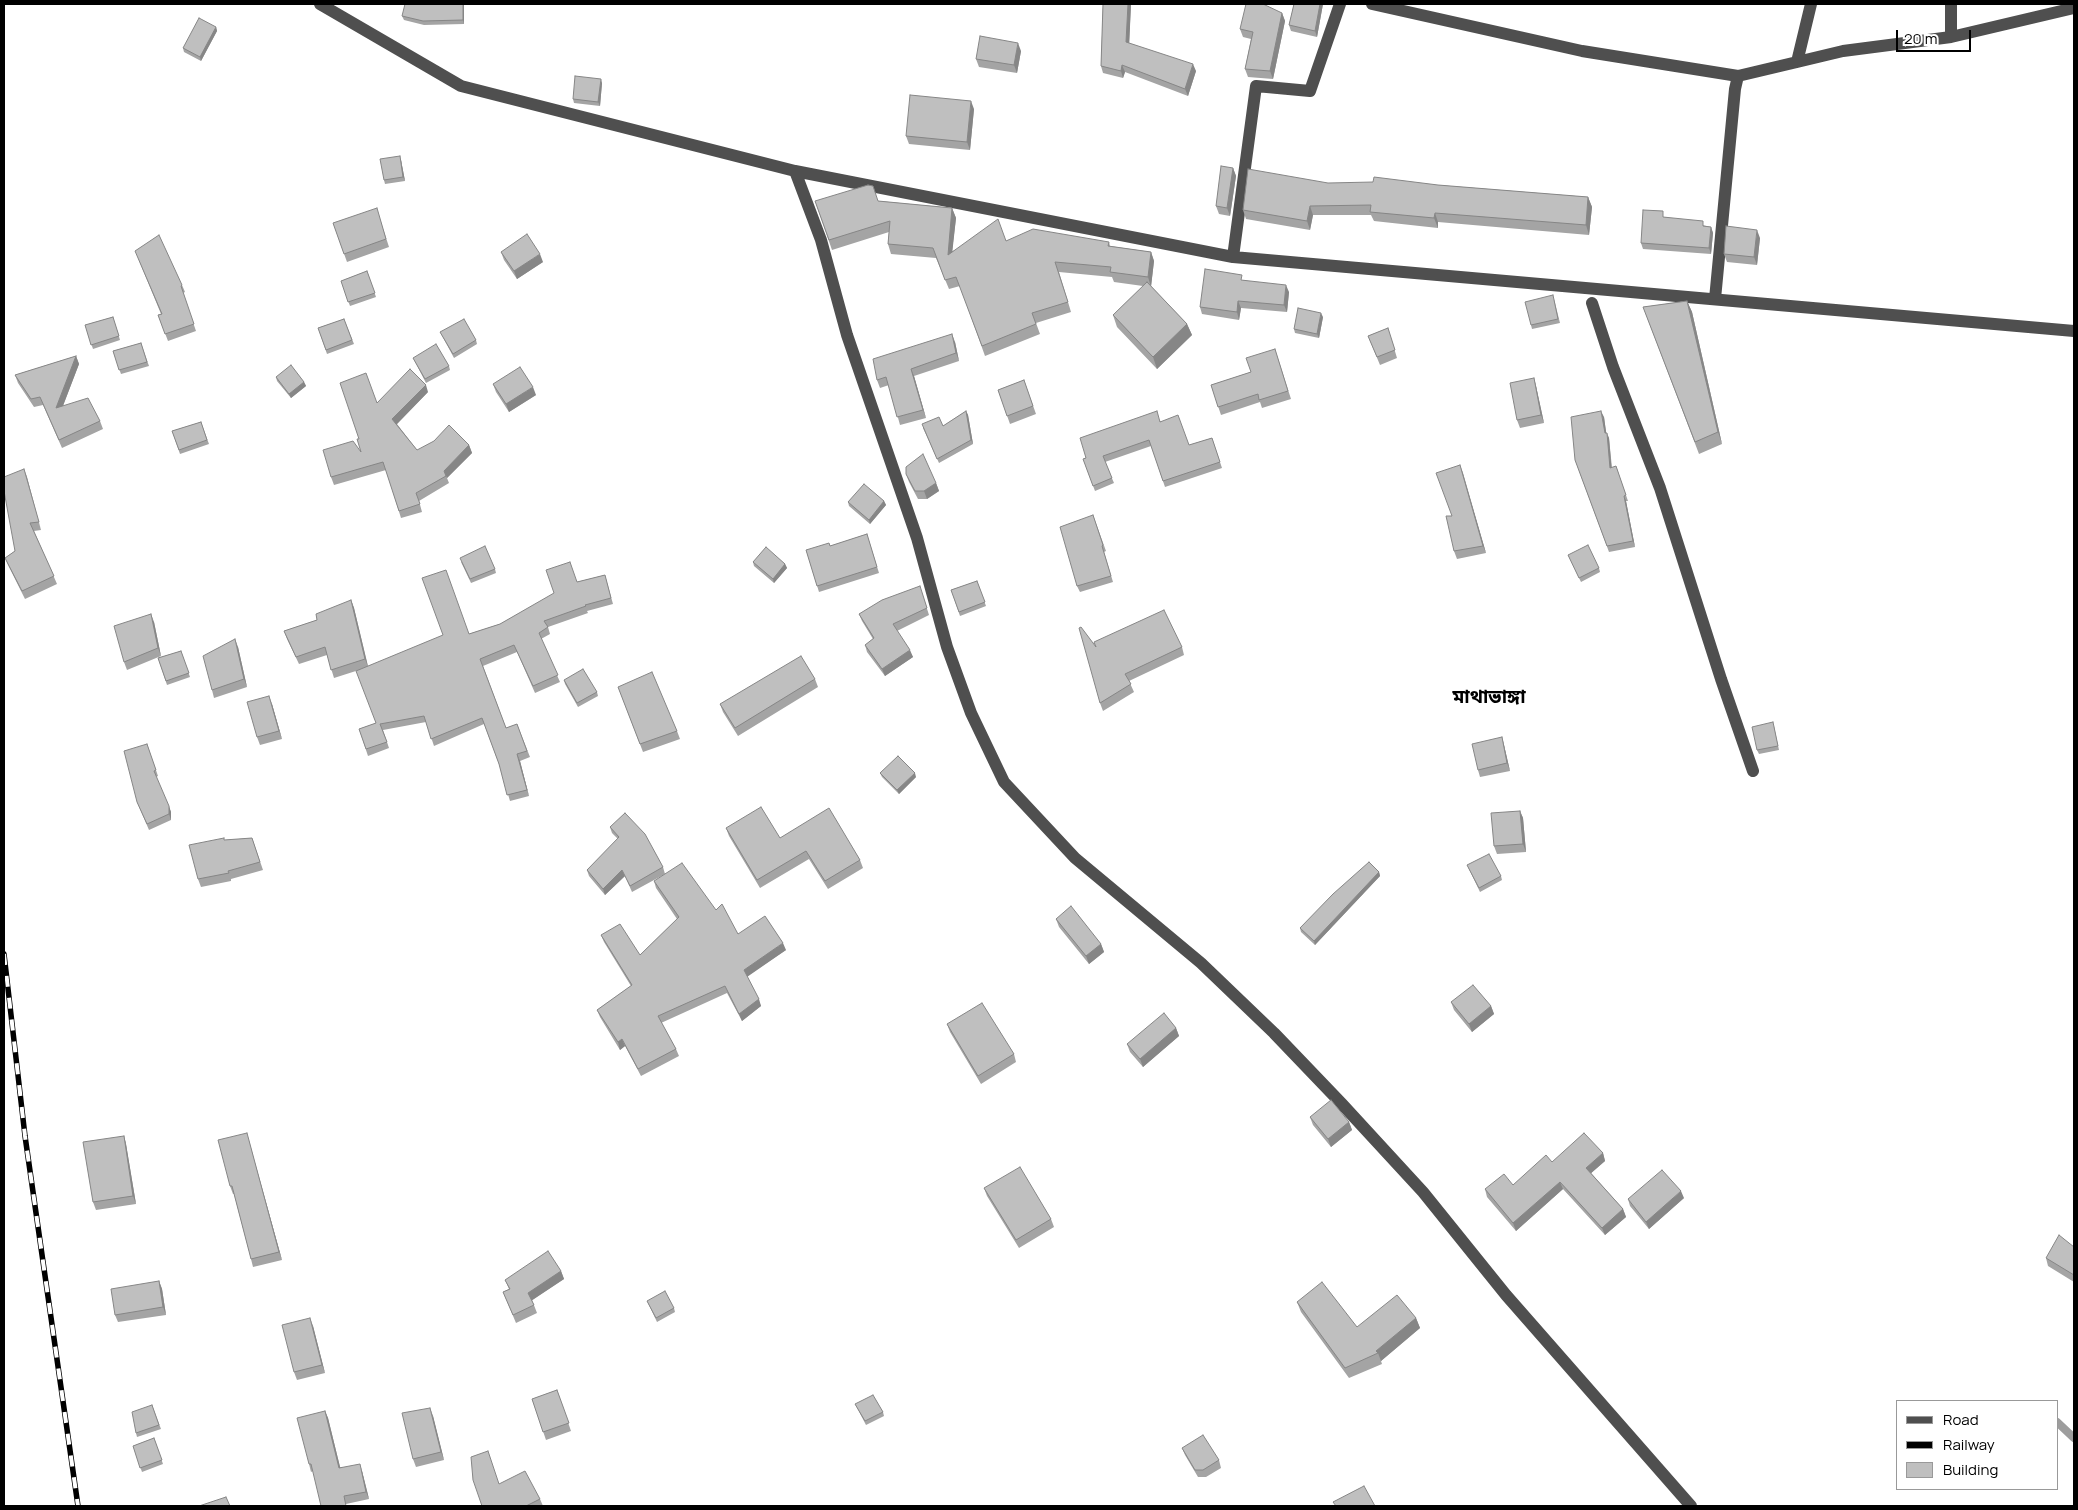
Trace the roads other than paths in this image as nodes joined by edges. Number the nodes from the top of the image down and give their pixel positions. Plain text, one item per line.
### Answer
1 (320, 4) edge
2 (1340, 4) edge
3 (1372, 4) edge
4 (1811, 4) edge
5 (1951, 4) edge
6 (2068, 7) edge
7 (1951, 37) junction
8 (1796, 62) junction
9 (1738, 76) junction
10 (795, 171) junction
11 (1233, 257) junction
12 (1716, 299) junction
13 (1592, 303) dead end
14 (2074, 331) edge
15 (1753, 771) dead end
16 (1692, 1506) edge

1 - 10 street
2 - 11 street
3 - 9 street
4 - 8 street
5 - 7 street
6 - 7 street
7 - 8 street
8 - 9 street
9 - 12 street
10 - 11 street
10 - 16 street
11 - 12 street
12 - 14 street
13 - 15 street

